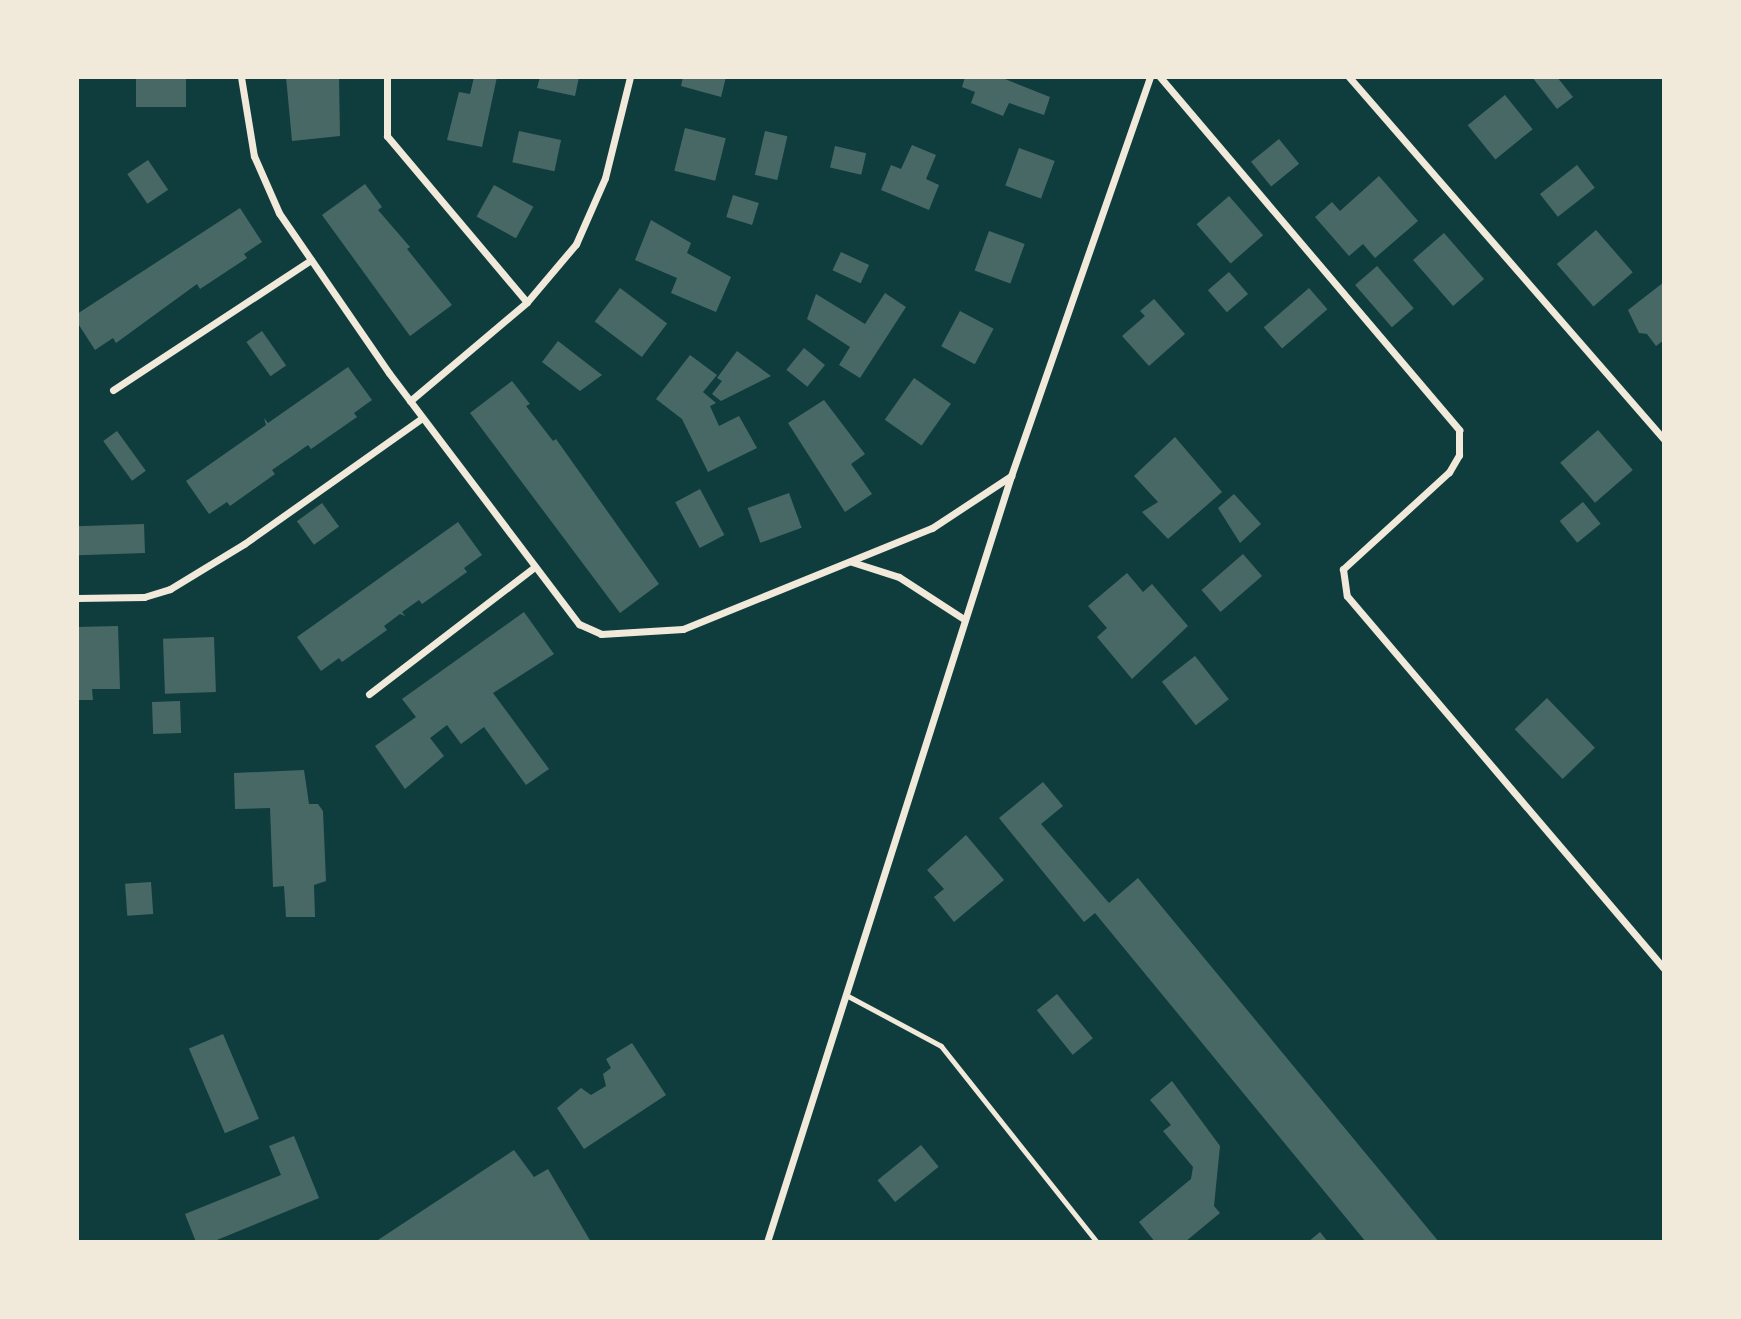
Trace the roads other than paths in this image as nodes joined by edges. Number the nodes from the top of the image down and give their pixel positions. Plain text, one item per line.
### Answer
1 (241, 77) edge
2 (387, 77) edge
3 (630, 77) edge
4 (1150, 77) edge
5 (1160, 77) edge
6 (1349, 77) edge
7 (311, 260) junction
8 (527, 302) junction
9 (113, 390) dead end
10 (410, 401) junction
11 (422, 418) junction
12 (1664, 439) edge
13 (1011, 476) junction
14 (852, 562) junction
15 (533, 568) junction
16 (77, 597) edge
17 (964, 619) junction
18 (369, 694) dead end
19 (1664, 968) edge
20 (846, 995) junction
21 (767, 1242) edge
22 (1097, 1242) edge

1 - 7 street
2 - 8 street
3 - 8 street
4 - 13 street
5 - 19 street
6 - 12 street
7 - 9 street
7 - 10 street
8 - 10 street
10 - 11 street
11 - 15 street
11 - 16 street
13 - 14 street
13 - 17 street
14 - 15 street
14 - 17 street
15 - 18 street
17 - 20 street
20 - 21 street
20 - 22 lane

